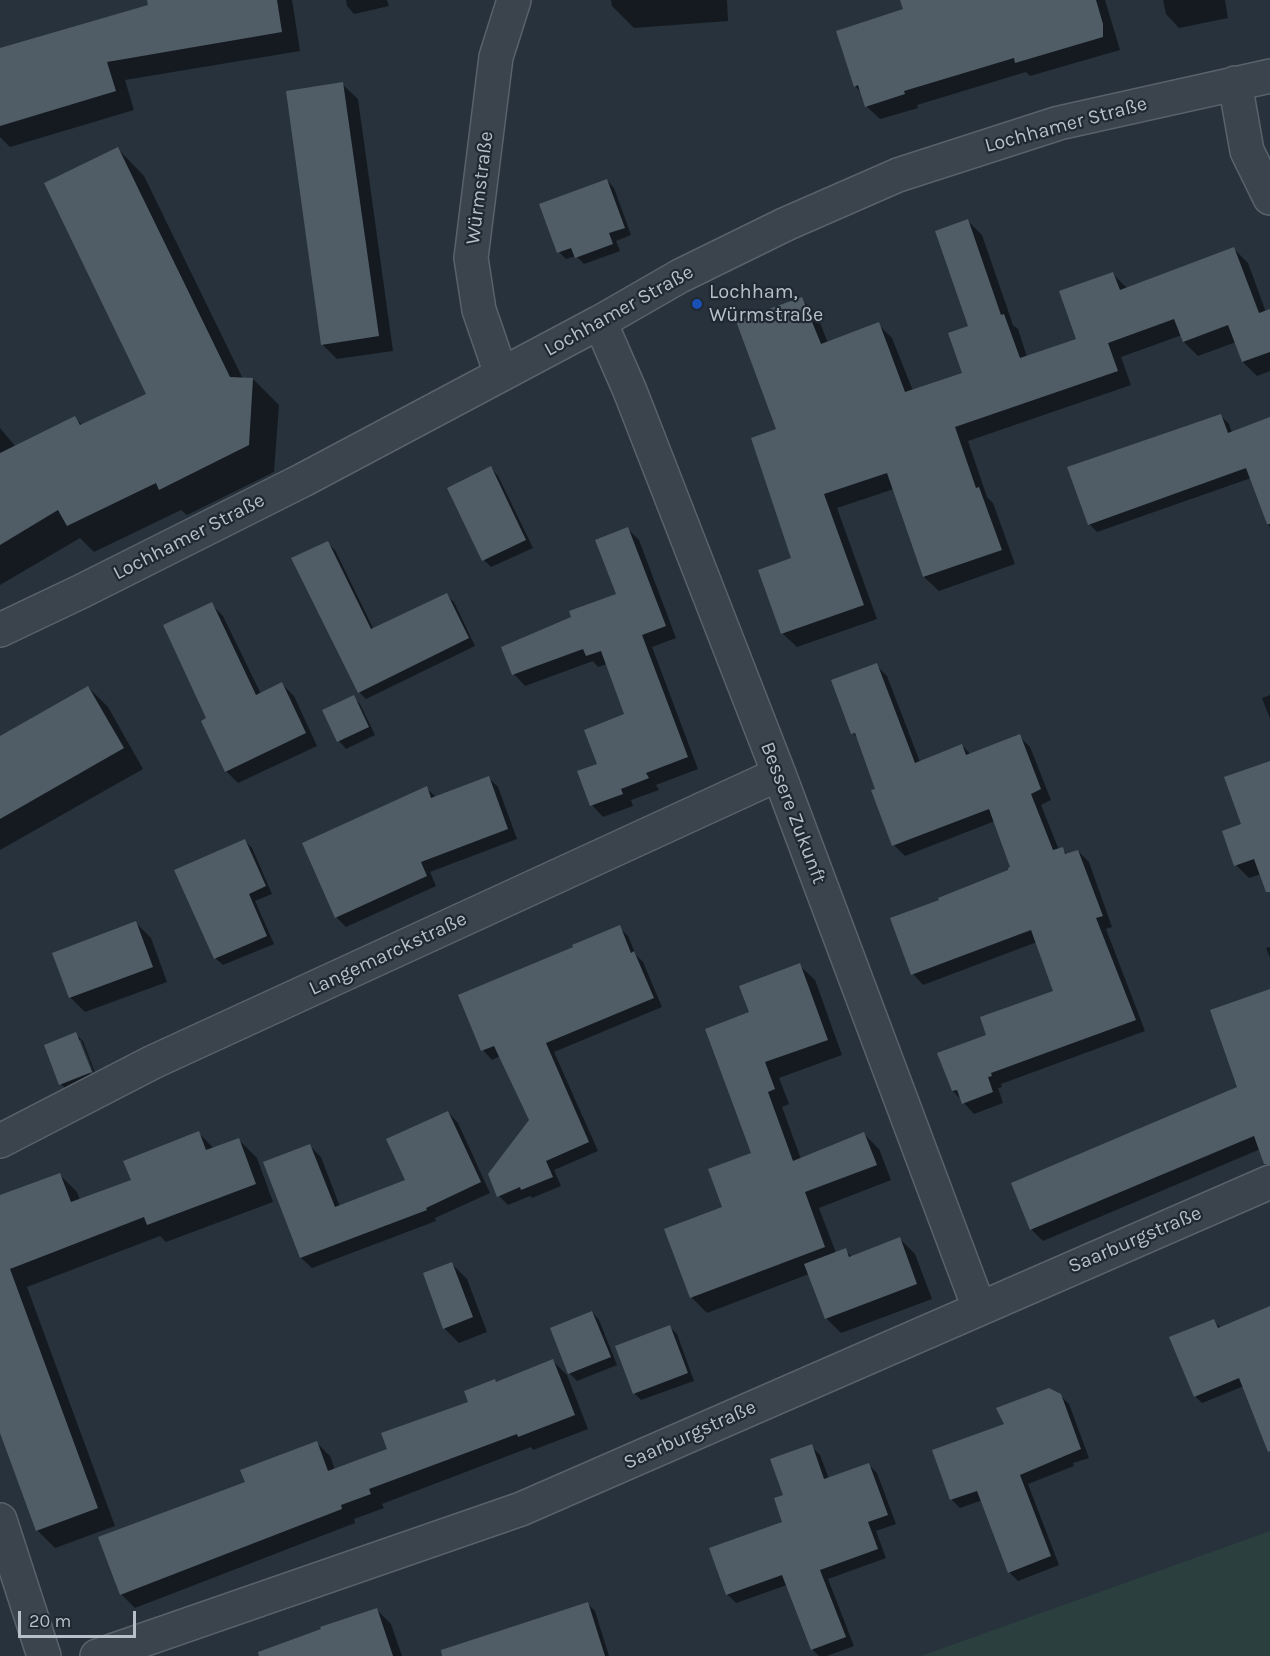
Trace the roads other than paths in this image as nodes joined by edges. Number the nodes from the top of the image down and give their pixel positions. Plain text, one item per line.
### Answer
1 (514, 0) edge
2 (1270, 76) edge
3 (1235, 83) junction
4 (1270, 198) edge
5 (600, 322) junction
6 (501, 375) junction
7 (0, 630) edge
8 (779, 774) junction
9 (0, 1142) edge
10 (1270, 1182) edge
11 (980, 1308) junction
12 (0, 1520) edge
13 (44, 1656) edge
14 (97, 1656) edge

1 - 6 street, Würmstraße
2 - 3 street, Lochhamer Straße
3 - 4 street
3 - 5 street, Lochhamer Straße
5 - 6 street, Lochhamer Straße
5 - 8 street, Bessere Zukunft
6 - 7 street, Lochhamer Straße
8 - 9 street, Langemarckstraße
8 - 11 street, Bessere Zukunft
10 - 11 street, Saarburgstraße
11 - 14 street, Saarburgstraße
12 - 13 street

